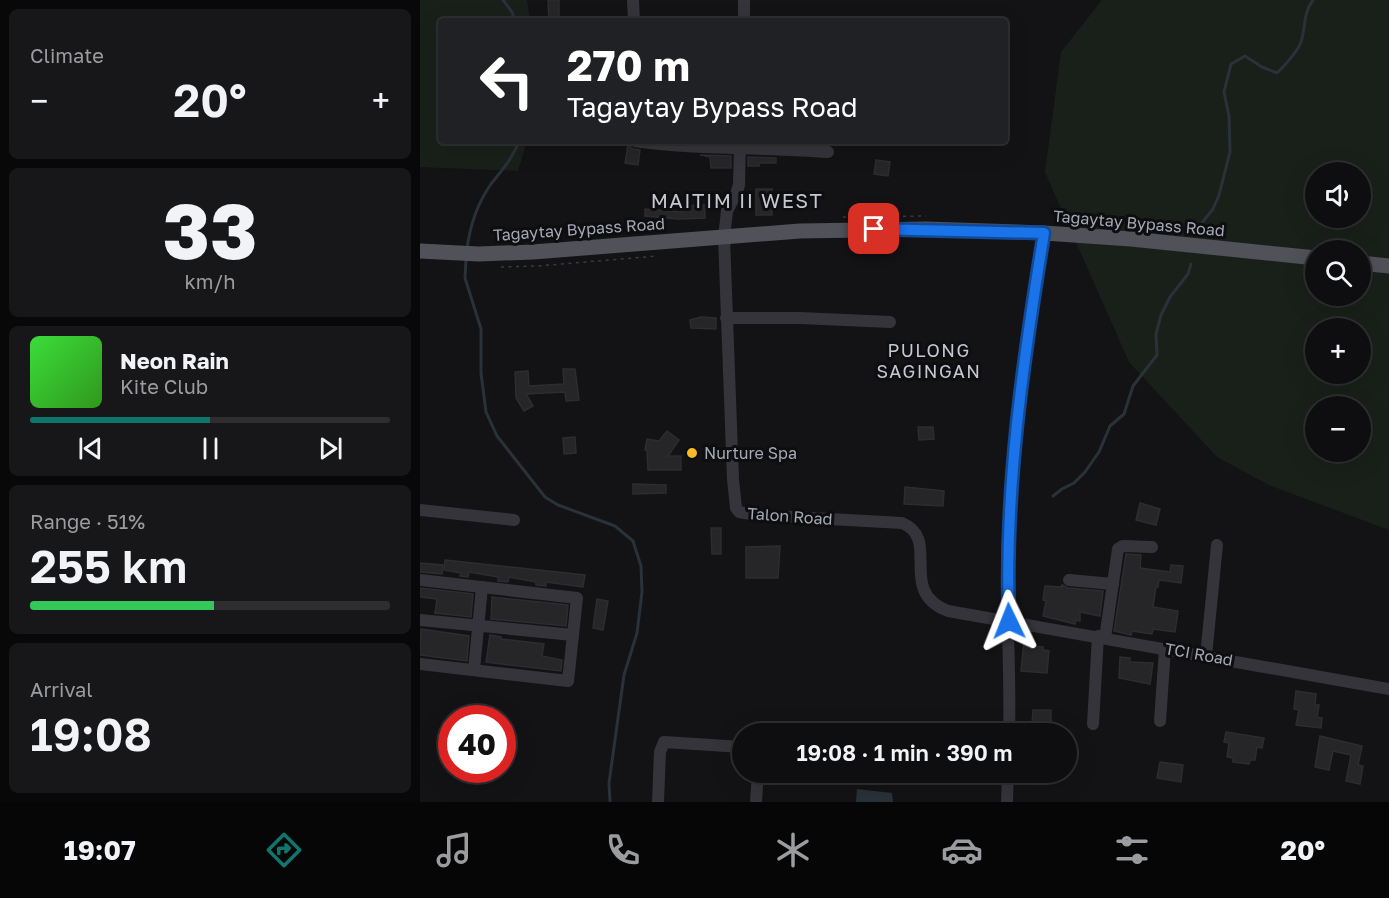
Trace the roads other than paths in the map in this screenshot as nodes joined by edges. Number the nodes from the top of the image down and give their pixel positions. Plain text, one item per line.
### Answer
1 (633, 0) edge
2 (744, 0) edge
3 (634, 18) edge
4 (744, 18) edge
5 (659, 144) edge
6 (740, 144) edge
7 (828, 152) dead end
8 (1044, 233) junction
9 (724, 237) junction
10 (428, 253) edge
11 (1305, 257) edge
12 (1371, 264) edge
13 (1389, 266) edge
14 (726, 318) junction
15 (890, 322) dead end
16 (420, 510) edge
17 (514, 520) dead end
18 (1217, 545) dead end
19 (1152, 547) dead end
20 (420, 580) edge
21 (1070, 580) dead end
22 (1113, 584) junction
23 (482, 587) junction
24 (420, 620) edge
25 (1009, 621) junction
26 (478, 626) junction
27 (573, 635) junction
28 (1101, 637) junction
29 (1165, 649) junction
30 (1206, 656) junction
31 (420, 664) edge
32 (474, 670) junction
33 (1389, 689) edge
34 (1160, 721) dead end
35 (1009, 723) edge
36 (1093, 724) dead end
37 (732, 746) edge
38 (757, 783) edge
39 (1008, 783) edge
40 (658, 802) edge
41 (756, 802) edge
42 (1007, 802) edge

1 - 3 street
2 - 4 street
5 - 6 street
6 - 7 street
6 - 9 street, Talon Road
8 - 9 main road, Tagaytay Bypass Road
8 - 11 main road, Tagaytay Bypass Road
8 - 25 street
9 - 10 main road, Tagaytay Bypass Road
9 - 14 street, Talon Road
12 - 13 main road
14 - 15 street
14 - 25 street, Talon Road
16 - 17 street
18 - 30 street
19 - 22 street
20 - 23 street
21 - 22 street
22 - 28 street
23 - 26 street
23 - 27 street
24 - 26 street
25 - 28 street, TCI Road
25 - 35 street
26 - 27 street
26 - 32 street
27 - 32 street
28 - 29 street, TCI Road
28 - 36 street
29 - 30 street, TCI Road
29 - 34 street
30 - 33 street, TCI Road
31 - 32 street
37 - 40 street
38 - 41 street
39 - 42 street

